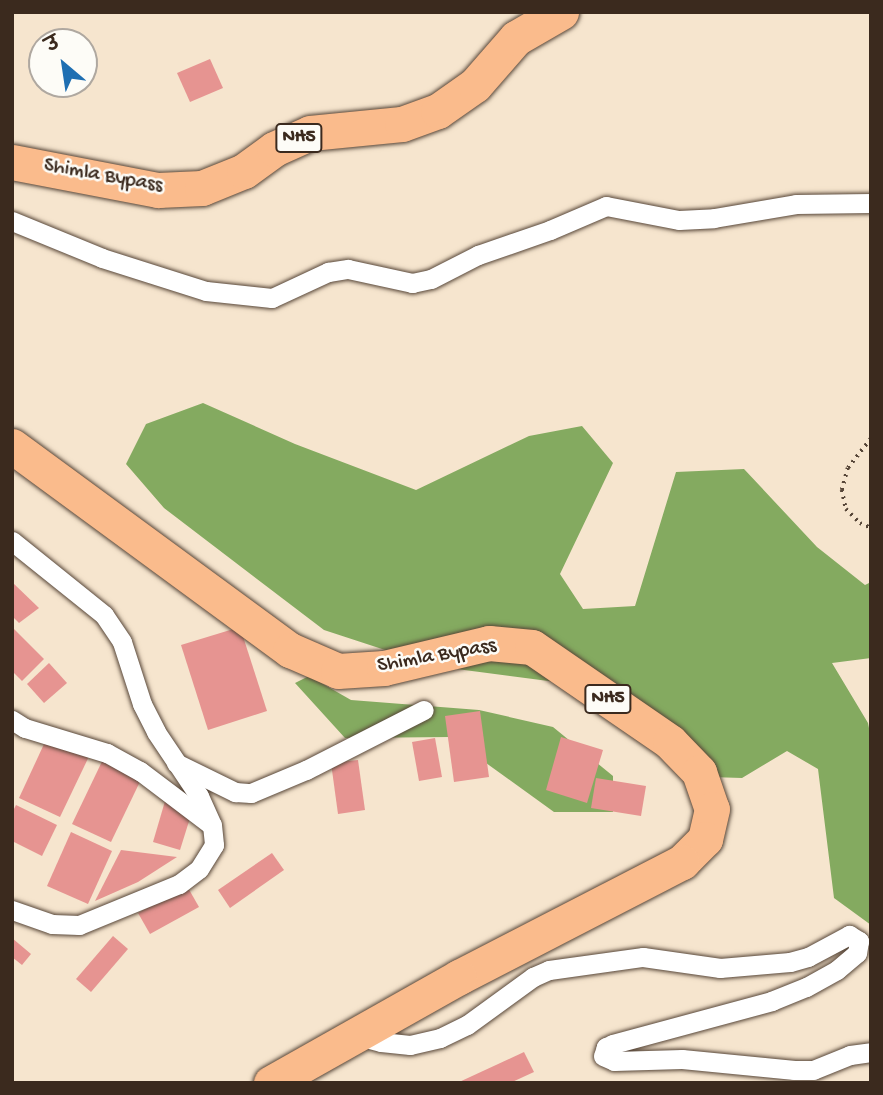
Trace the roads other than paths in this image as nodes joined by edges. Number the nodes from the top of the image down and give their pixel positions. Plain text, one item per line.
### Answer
1 (561, 12) edge
2 (12, 162) edge
3 (871, 203) edge
4 (12, 221) edge
5 (12, 446) edge
6 (12, 541) edge
7 (424, 710) dead end
8 (12, 720) edge
9 (175, 763) junction
10 (212, 825) junction
11 (12, 910) edge
12 (354, 1035) junction
13 (871, 1052) edge
14 (271, 1083) edge

1 - 2 highway, Shimla Bypass / NH5
3 - 4 street
5 - 12 highway, Shimla Bypass / NH5
6 - 9 street
7 - 9 street
8 - 10 street
9 - 10 street
10 - 11 street
12 - 13 street
12 - 14 highway, Shimla Bypass / NH5

